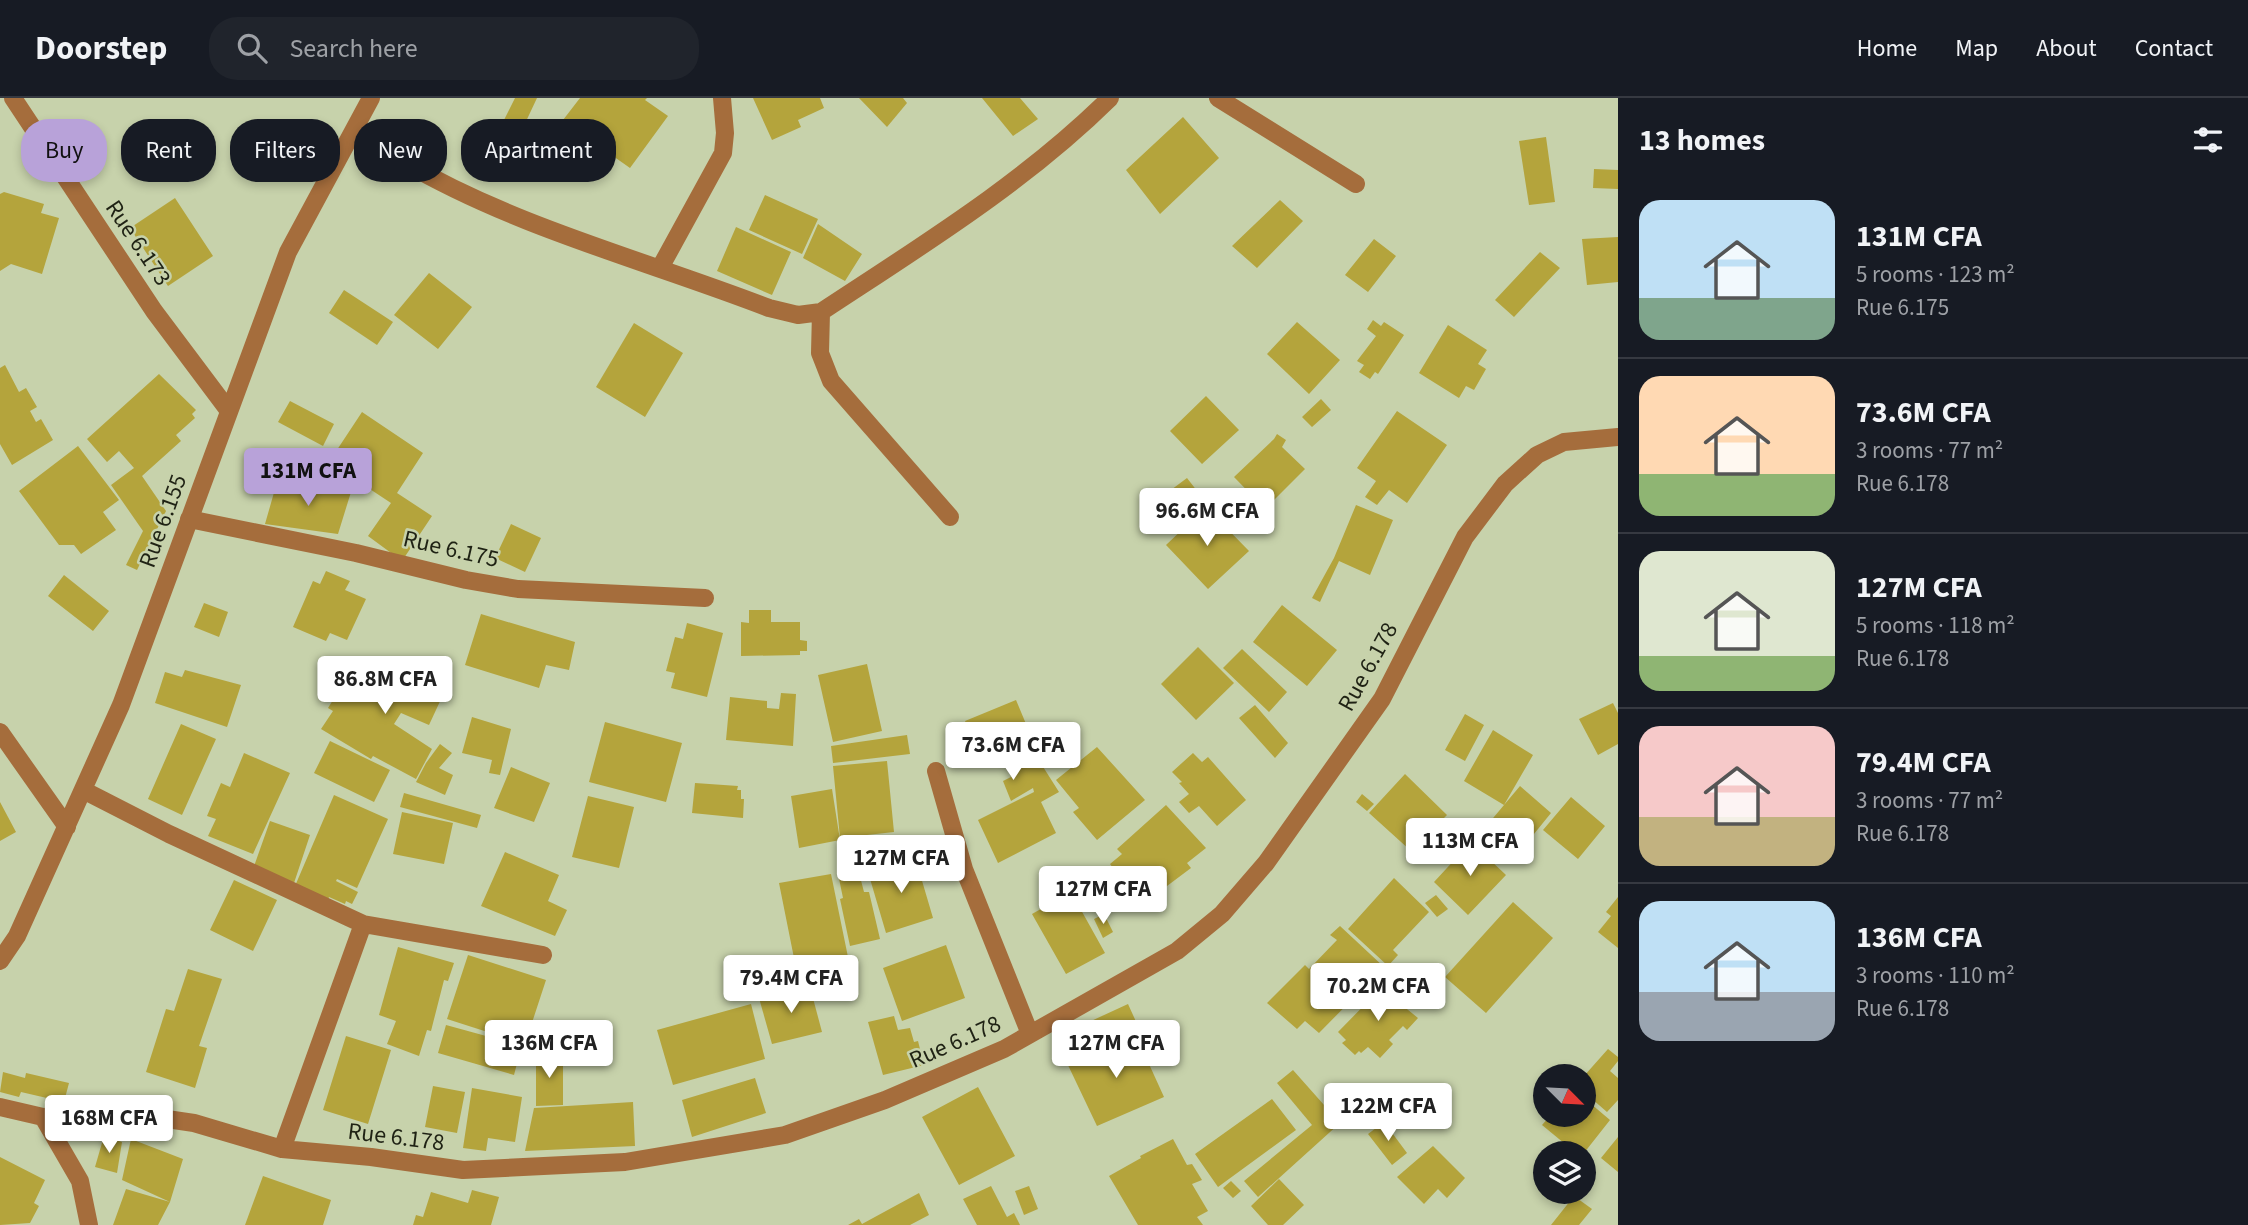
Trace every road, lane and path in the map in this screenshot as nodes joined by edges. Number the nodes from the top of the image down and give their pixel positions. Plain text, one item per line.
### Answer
1 (13, 98) edge
2 (371, 98) edge
3 (722, 98) edge
4 (1110, 98) edge
5 (1218, 98) edge
6 (360, 119) edge
7 (354, 132) edge
8 (444, 182) edge
9 (1356, 184) dead end
10 (660, 268) junction
11 (821, 312) junction
12 (229, 411) junction
13 (1618, 437) edge
14 (950, 517) dead end
15 (189, 519) junction
16 (705, 598) dead end
17 (0, 732) edge
18 (936, 771) dead end
19 (83, 790) junction
20 (67, 827) junction
21 (363, 924) junction
22 (543, 955) dead end
23 (0, 961) edge
24 (1030, 1034) junction
25 (0, 1107) edge
26 (43, 1117) junction
27 (282, 1149) junction
28 (89, 1225) edge

1 - 12 street, Rue 6.173
2 - 6 street, Rue 6.155
3 - 10 street
4 - 11 street
5 - 9 street
7 - 12 street, Rue 6.155
8 - 10 street
10 - 11 street
11 - 14 street
12 - 15 street, Rue 6.155
13 - 24 street, Rue 6.178
15 - 16 street, Rue 6.175
15 - 19 street, Rue 6.155
17 - 20 street
18 - 24 street
19 - 20 street, Rue 6.155
19 - 21 street
20 - 23 street, Rue 6.155
21 - 22 street
21 - 27 street
24 - 27 street, Rue 6.178
25 - 26 street, Rue 6.178
26 - 27 street, Rue 6.178
26 - 28 street

